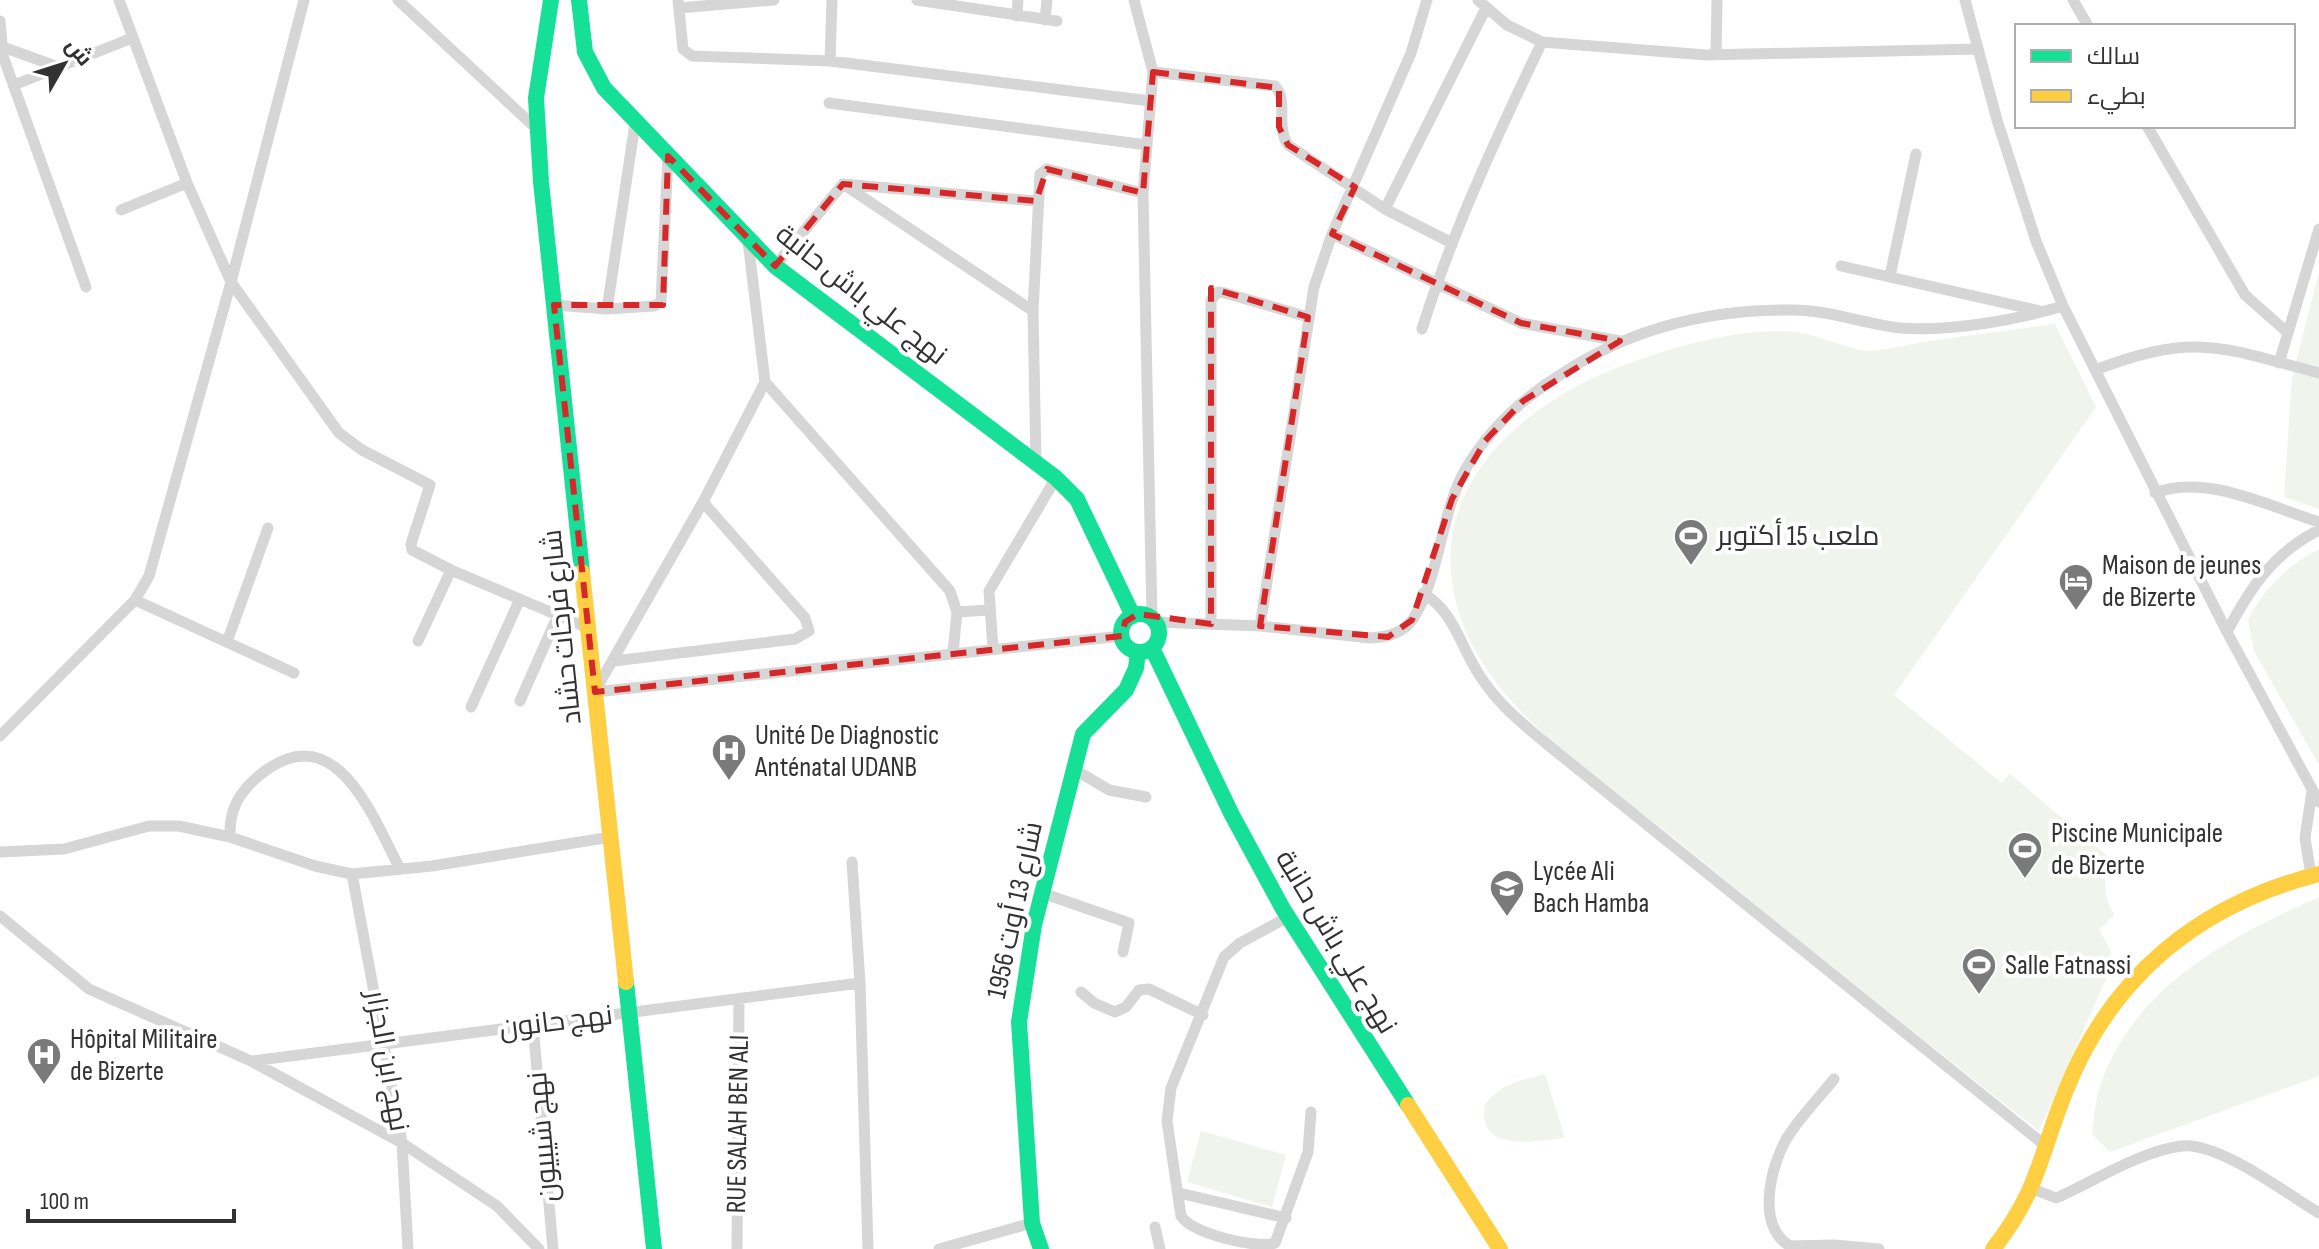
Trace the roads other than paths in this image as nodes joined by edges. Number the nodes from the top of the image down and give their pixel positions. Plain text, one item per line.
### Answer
1 (119, 0) edge
2 (304, 0) edge
3 (398, 0) edge
4 (551, 0) edge
5 (579, 0) edge
6 (774, 0) edge
7 (832, 0) edge
8 (917, 0) edge
9 (1018, 0) edge
10 (1047, 0) edge
11 (1134, 0) edge
12 (1427, 0) edge
13 (1717, 0) edge
14 (1965, 0) edge
15 (2073, 0) edge
16 (678, 4) edge
17 (1481, 5) edge
18 (1017, 16) junction
19 (0, 21) edge
20 (2087, 24) edge
21 (132, 38) junction
22 (1542, 42) junction
23 (0, 46) edge
24 (1977, 49) junction
25 (1716, 54) junction
26 (830, 61) junction
27 (58, 67) junction
28 (1153, 72) junction
29 (14, 85) junction
30 (1150, 101) junction
31 (829, 103) dead end
32 (635, 124) junction
33 (2148, 128) edge
34 (538, 130) junction
35 (1147, 145) junction
36 (1916, 154) dead end
37 (668, 156) junction
38 (187, 183) junction
39 (843, 184) junction
40 (1355, 187) junction
41 (1143, 193) junction
42 (1036, 201) junction
43 (1385, 209) junction
44 (121, 210) dead end
45 (2319, 229) edge
46 (1332, 234) junction
47 (748, 240) junction
48 (1452, 243) junction
49 (775, 266) junction
50 (1841, 266) dead end
51 (1890, 276) junction
52 (231, 282) junction
53 (1436, 283) junction
54 (86, 287) dead end
55 (554, 305) junction
56 (2063, 306) junction
57 (607, 309) junction
58 (1033, 311) junction
59 (2043, 312) junction
60 (1308, 317) junction
61 (1422, 329) dead end
62 (2288, 333) junction
63 (1620, 341) junction
64 (2279, 363) junction
65 (2095, 370) junction
66 (2319, 373) edge
67 (765, 382) junction
68 (1036, 462) junction
69 (1056, 478) junction
70 (2155, 493) junction
71 (703, 502) junction
72 (2319, 522) edge
73 (268, 528) dead end
74 (2319, 530) edge
75 (451, 570) junction
76 (1423, 593) junction
77 (520, 599) junction
78 (135, 600) junction
79 (988, 610) junction
80 (957, 612) junction
81 (558, 615) junction
82 (1133, 616) junction
83 (1154, 620) junction
84 (1211, 624) junction
85 (1260, 626) junction
86 (588, 628) junction
87 (2227, 632) junction
88 (1122, 636) junction
89 (418, 641) dead end
90 (227, 642) junction
91 (993, 649) junction
92 (1145, 650) junction
93 (953, 653) junction
94 (614, 661) junction
95 (294, 673) dead end
96 (595, 692) junction
97 (520, 701) dead end
98 (471, 707) dead end
99 (0, 736) edge
100 (1072, 768) junction
101 (2312, 791) junction
102 (1146, 797) dead end
103 (2319, 802) edge
104 (230, 837) junction
105 (611, 837) junction
106 (0, 852) edge
107 (852, 862) dead end
108 (400, 869) junction
109 (352, 874) junction
110 (2315, 875) edge
111 (1042, 893) junction
112 (0, 916) edge
113 (1288, 917) junction
114 (1123, 952) dead end
115 (860, 983) junction
116 (1081, 992) dead end
117 (739, 999) junction
118 (629, 1013) junction
119 (1203, 1015) junction
120 (533, 1025) junction
121 (385, 1044) junction
122 (251, 1061) junction
123 (1834, 1079) dead end
124 (1311, 1112) dead end
125 (402, 1143) junction
126 (2047, 1147) junction
127 (2033, 1189) junction
128 (1179, 1193) junction
129 (2319, 1213) edge
130 (1286, 1218) junction
131 (1032, 1223) junction
132 (1155, 1227) dead end
133 (408, 1249) edge
134 (539, 1249) edge
135 (553, 1249) edge
136 (654, 1249) edge
137 (737, 1249) edge
138 (868, 1249) edge
139 (939, 1249) edge
140 (1041, 1249) edge
141 (1160, 1249) edge
142 (1500, 1249) edge
143 (1879, 1249) edge
144 (1993, 1249) edge

1 - 21 street
2 - 52 street
3 - 34 street
4 - 34 street, شارع فرحات حشاد
5 - 32 street, نهج علي باش حانبة
6 - 16 street
7 - 26 street
8 - 18 street
9 - 18 street
10 - 18 street
11 - 28 street
12 - 40 street
13 - 25 street
14 - 24 street
15 - 20 street
16 - 26 street
17 - 22 street
17 - 43 street
19 - 23 street
21 - 27 street
21 - 38 street
22 - 25 street
22 - 48 street
23 - 27 street
23 - 29 street
24 - 25 street
24 - 56 street
26 - 30 street
27 - 29 street
28 - 30 street
28 - 40 street
29 - 54 street
30 - 35 street
31 - 35 street
32 - 37 street, نهج علي باش حانبة
32 - 57 street
33 - 62 street
34 - 55 street, شارع فرحات حشاد
35 - 41 street
36 - 51 street
37 - 47 street, نهج علي باش حانبة
37 - 57 street
38 - 44 street
38 - 52 street
39 - 42 street
39 - 49 street
39 - 58 street
40 - 43 street
40 - 46 street
41 - 42 street
41 - 83 street
42 - 58 street
43 - 48 street
45 - 62 street
46 - 53 street
46 - 60 street
47 - 49 street, نهج علي باش حانبة
47 - 67 street
48 - 53 street
49 - 68 street, نهج علي باش حانبة
50 - 51 street
51 - 59 street
52 - 75 street
52 - 78 street
53 - 61 street
53 - 63 street
55 - 57 street
55 - 86 street, شارع فرحات حشاد
56 - 59 street
56 - 65 street
58 - 68 street
59 - 63 street
60 - 84 street
60 - 85 street
62 - 64 street
63 - 76 street
64 - 65 street
64 - 66 street
65 - 70 street
67 - 71 street
67 - 80 street
68 - 69 street, نهج علي باش حانبة
69 - 79 street
69 - 82 street, نهج علي باش حانبة
70 - 72 street
70 - 87 street
71 - 94 street
71 - 94 street
73 - 90 street
74 - 87 street
75 - 77 street
75 - 89 street
76 - 85 street
76 - 126 street
77 - 81 street
77 - 98 street
78 - 90 street
78 - 99 street
79 - 80 street
79 - 91 street
80 - 93 street
81 - 86 street
81 - 97 street
82 - 83 street
82 - 88 street
83 - 84 street
83 - 92 street
84 - 85 street
86 - 96 street, شارع فرحات حشاد
87 - 101 street
88 - 91 street
88 - 92 street
90 - 95 street
91 - 93 street
92 - 100 street, شارع 13 أوت 1956
92 - 113 street, نهج علي باش حانبة
93 - 96 street
94 - 96 street
96 - 105 street, شارع فرحات حشاد
100 - 102 street
100 - 111 street, شارع 13 أوت 1956
101 - 103 street
101 - 110 street
104 - 106 street
104 - 108 street
104 - 109 street
105 - 108 street
105 - 118 street, شارع فرحات حشاد
107 - 115 street
108 - 109 street
109 - 121 street, نهج ابن الجزار
110 - 126 street
111 - 114 street
111 - 131 street, شارع 13 أوت 1956
112 - 122 street
113 - 119 street
113 - 142 street, نهج علي باش حانبة
115 - 117 street, نهج حانون
115 - 138 street
116 - 119 street
117 - 118 street, نهج حانون
117 - 137 street, RUE SALAH BEN ALI
118 - 120 street, نهج حانون
118 - 136 street, شارع فرحات حشاد
119 - 128 street
120 - 121 street, نهج حانون
120 - 135 street, نهج شيبيون
121 - 122 street, نهج حانون
121 - 125 street, نهج ابن الجزار
122 - 125 street
123 - 143 street
124 - 130 street
125 - 133 street, نهج ابن الجزار
125 - 134 street
126 - 127 street
127 - 129 street
127 - 144 street
128 - 130 street
128 - 130 street
131 - 139 street
131 - 140 street, شارع 13 أوت 1956
132 - 141 street

